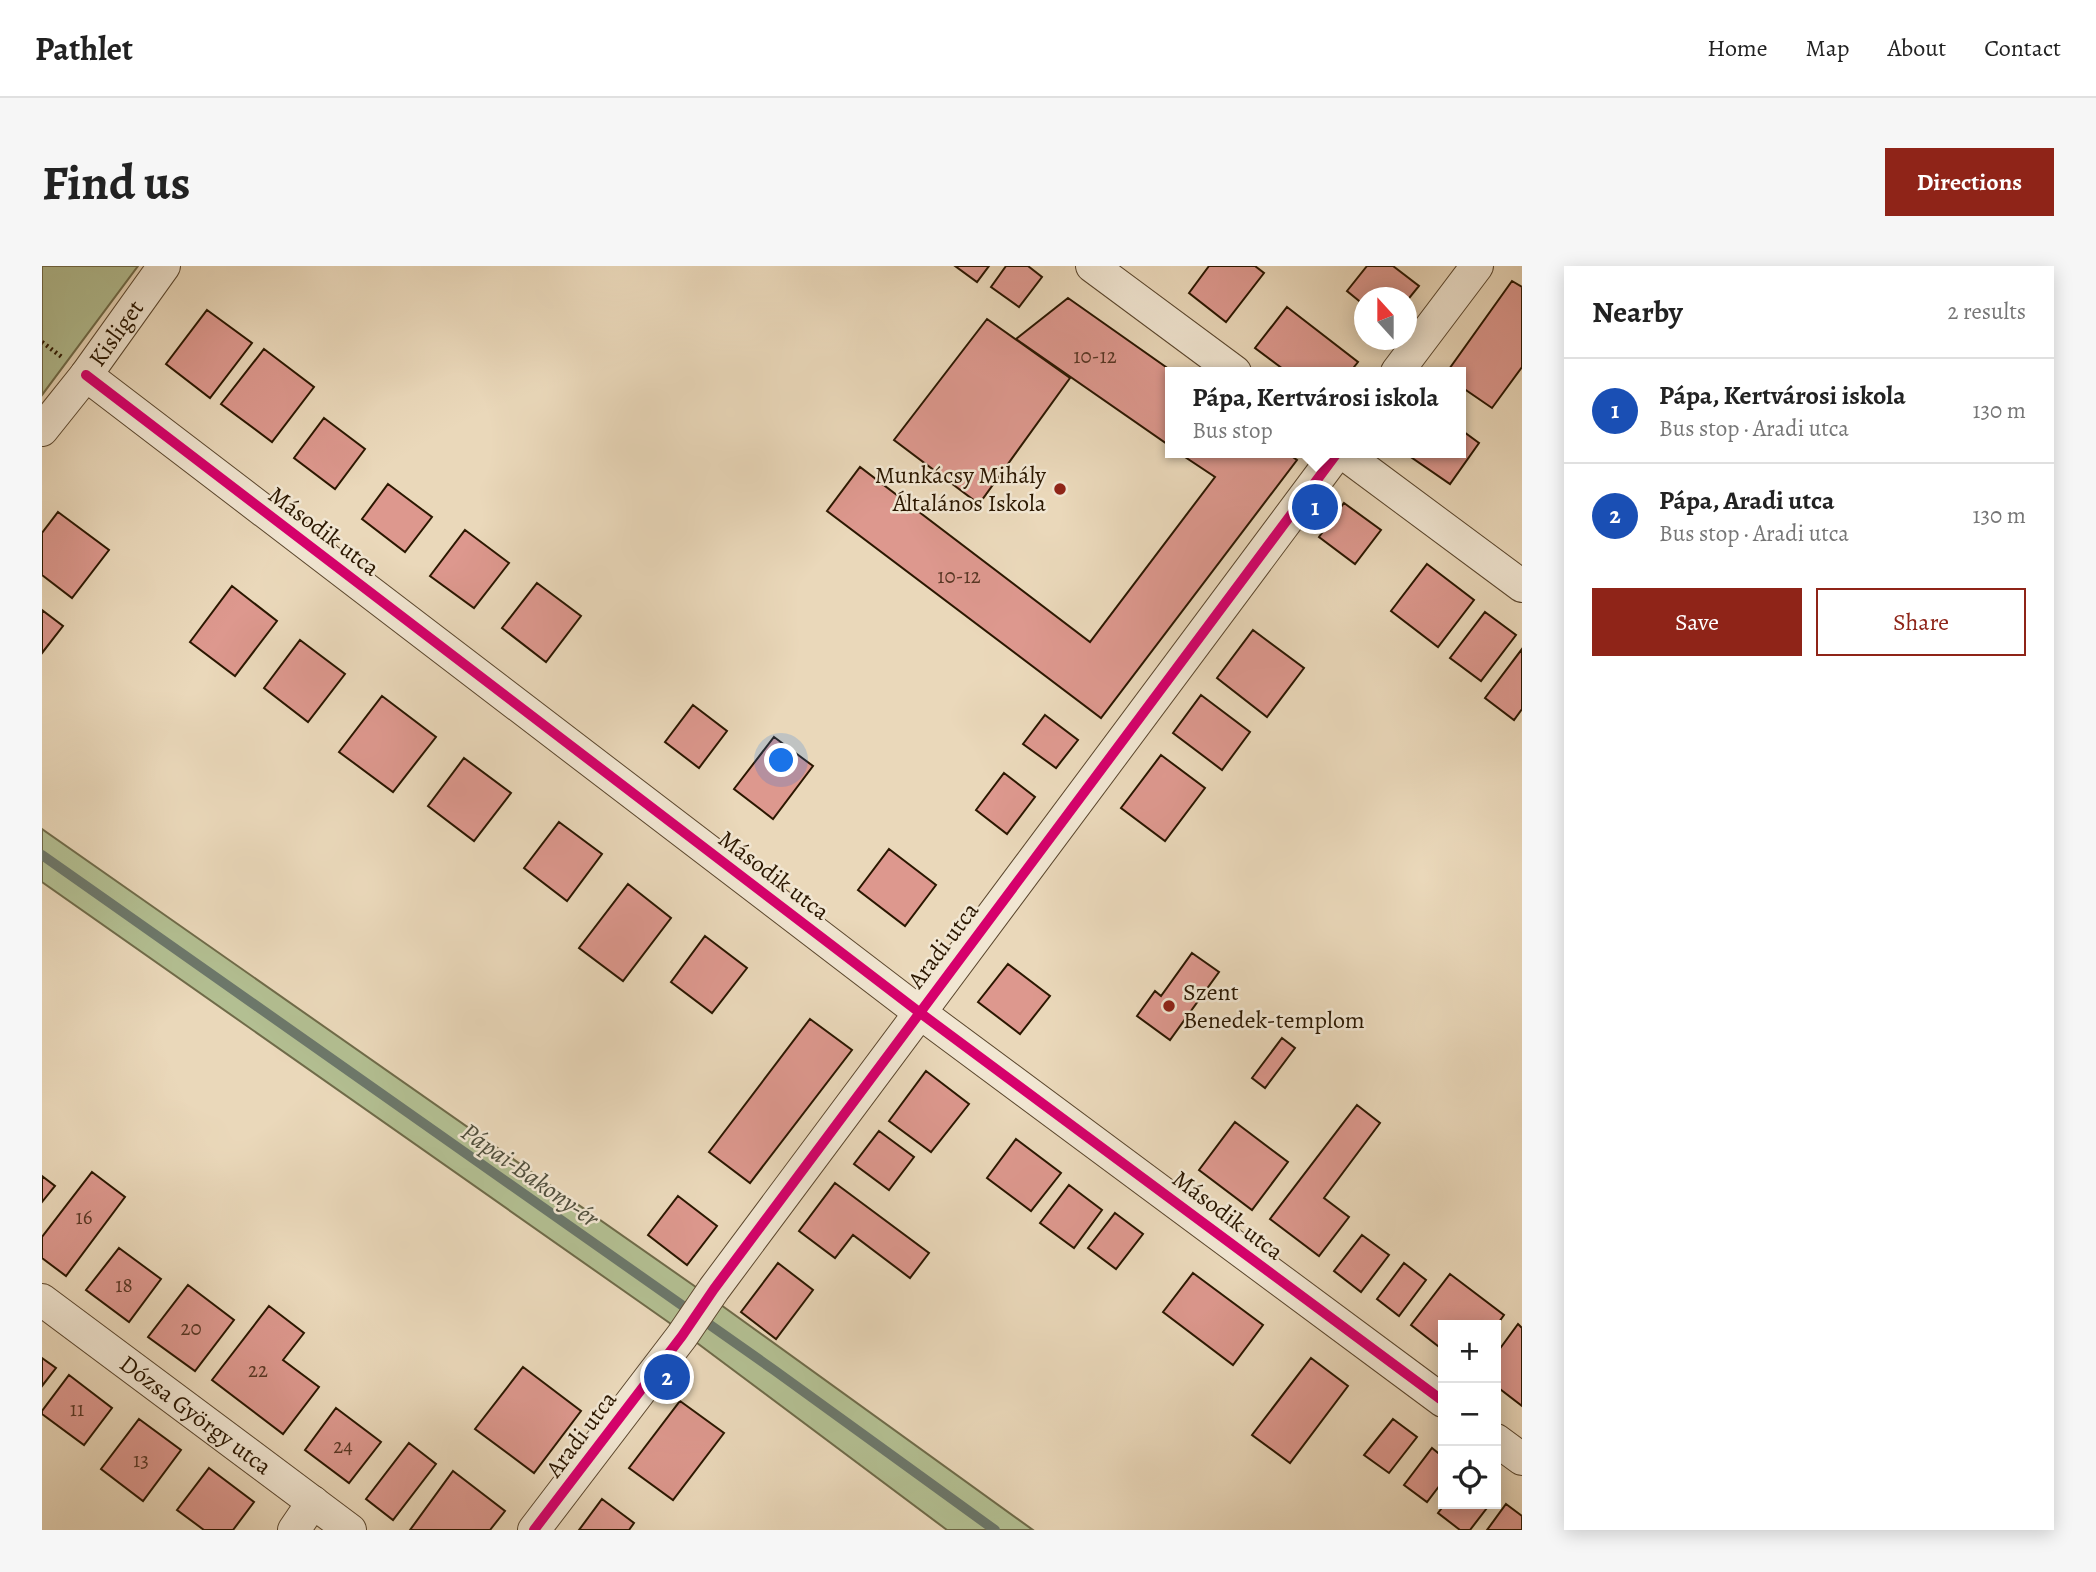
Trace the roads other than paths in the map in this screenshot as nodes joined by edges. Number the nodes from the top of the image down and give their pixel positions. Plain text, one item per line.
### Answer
1 (164, 266) edge
2 (1091, 266) edge
3 (1477, 266) edge
4 (1228, 367) edge
5 (1401, 367) edge
6 (86, 375) junction
7 (42, 430) edge
8 (1333, 458) edge
9 (1350, 458) edge
10 (1522, 586) edge
11 (919, 1012) junction
12 (42, 1300) edge
13 (1438, 1397) edge
14 (1501, 1444) edge
15 (1522, 1459) edge
16 (313, 1502) junction
17 (294, 1530) edge
18 (350, 1530) edge
19 (534, 1530) edge

1 - 6 street, Kisliget
2 - 4 street
3 - 5 street
6 - 7 street, Kisliget
6 - 11 street, Második utca
8 - 11 street, Aradi utca
9 - 10 street
11 - 13 street, Második utca
11 - 19 street, Aradi utca
12 - 16 street, Dózsa György utca
14 - 15 street
16 - 17 street
16 - 18 street, Dózsa György utca

